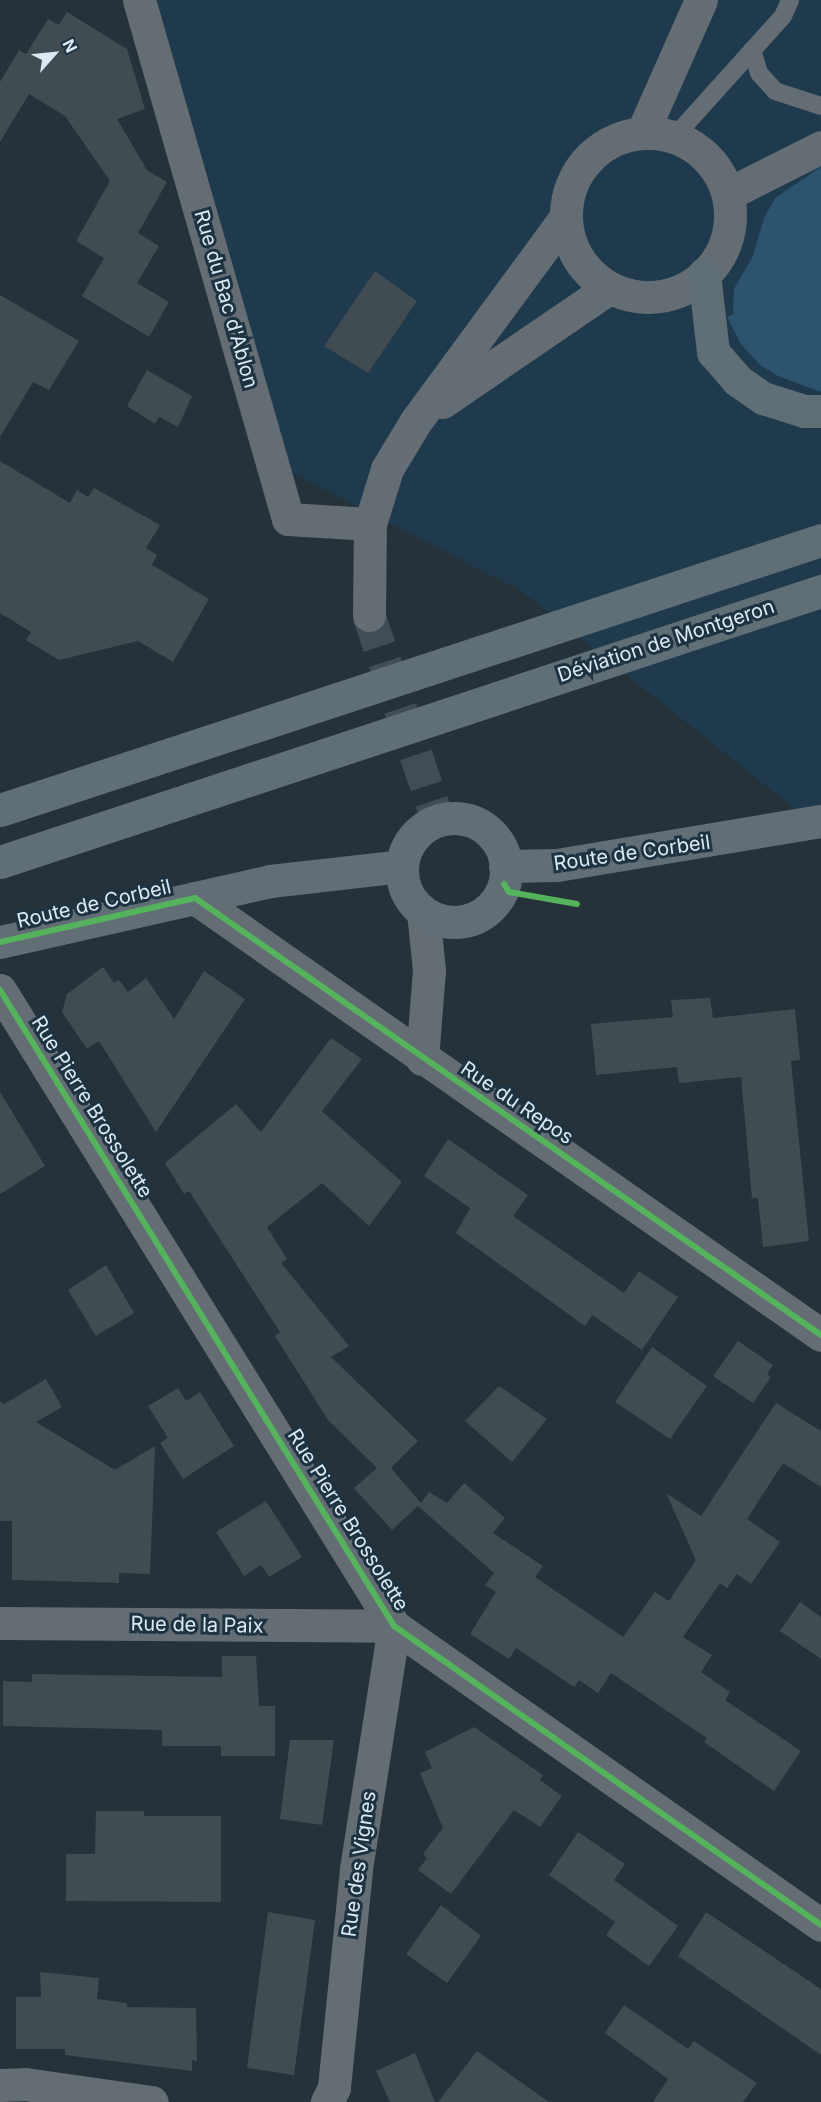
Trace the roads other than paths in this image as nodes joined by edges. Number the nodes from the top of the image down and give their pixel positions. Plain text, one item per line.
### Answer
1 (139, 0) edge
2 (701, 0) edge
3 (790, 0) edge
4 (752, 50) junction
5 (821, 106) edge
6 (643, 131) junction
7 (676, 135) junction
8 (821, 147) edge
9 (728, 194) junction
10 (563, 221) junction
11 (704, 274) junction
12 (609, 288) junction
13 (821, 411) edge
14 (416, 421) junction
15 (370, 524) junction
16 (821, 540) edge
17 (821, 591) edge
18 (369, 615) tunnel mouth
19 (0, 810) edge
20 (821, 821) edge
21 (821, 830) edge
22 (759, 834) junction
23 (0, 862) edge
24 (401, 866) junction
25 (505, 866) junction
26 (195, 898) junction
27 (423, 912) junction
28 (0, 942) edge
29 (0, 990) edge
30 (422, 1059) junction
31 (821, 1335) edge
32 (0, 1623) edge
33 (394, 1626) junction
34 (821, 1925) edge
35 (0, 2085) edge
36 (152, 2102) edge
37 (327, 2102) edge

1 - 15 street, Rue du Bac d'Ablon
2 - 6 street
3 - 4 lane
4 - 5 lane
4 - 7 lane
6 - 7 street
6 - 10 street
7 - 9 street
8 - 9 street
9 - 11 street
10 - 12 street
10 - 14 street
11 - 12 street
11 - 13 main road
12 - 14 street
14 - 15 street
15 - 18 street
16 - 19 main road
17 - 23 main road, Déviation de Montgeron
20 - 22 main road, Route de Corbeil
21 - 22 main road, Route de Corbeil
22 - 25 main road, Route de Corbeil
24 - 25 main road
24 - 26 main road, Route de Corbeil
24 - 27 main road
25 - 27 main road
26 - 28 main road, Route de Corbeil
26 - 30 street, Rue du Repos
27 - 30 street
29 - 33 street, Rue Pierre Brossolette
30 - 31 street, Rue du Repos
32 - 33 street, Rue de la Paix
33 - 34 street, Rue Pierre Brossolette
33 - 37 street, Rue des Vignes
35 - 36 street

